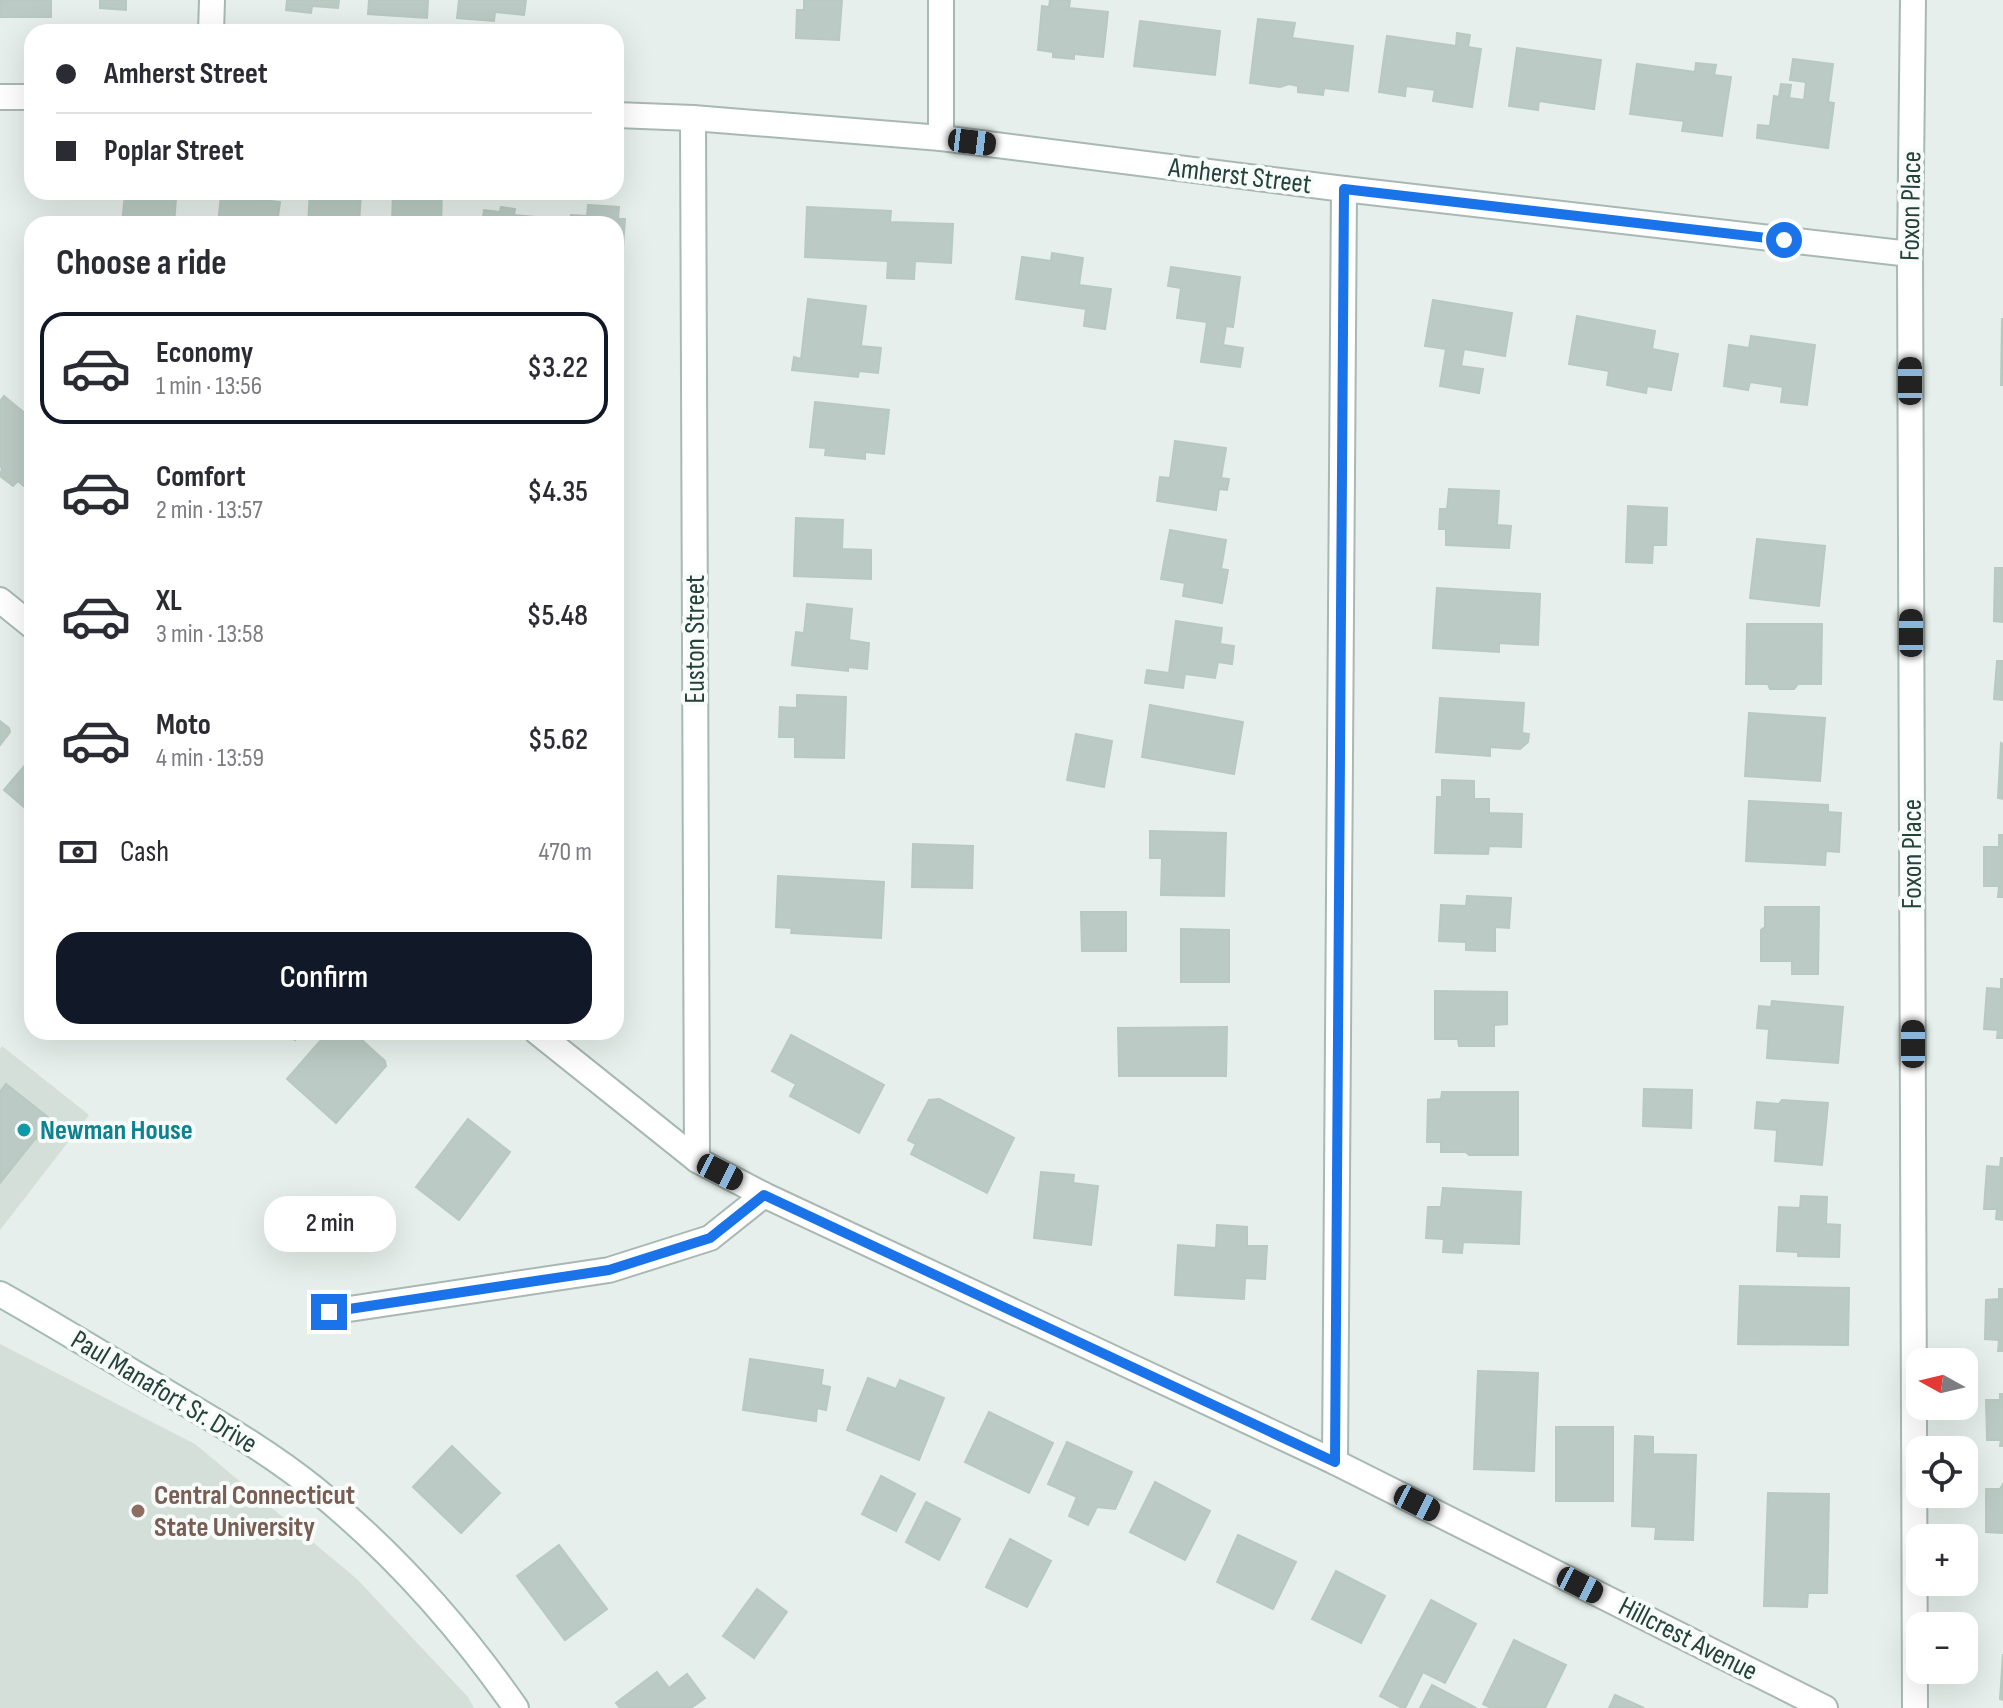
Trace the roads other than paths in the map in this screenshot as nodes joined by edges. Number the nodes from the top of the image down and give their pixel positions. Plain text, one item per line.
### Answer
1 (212, 0) edge
2 (941, 0) edge
3 (1913, 0) edge
4 (211, 24) edge
5 (0, 97) edge
6 (24, 97) edge
7 (624, 115) edge
8 (693, 118) junction
9 (941, 138) junction
10 (1344, 189) junction
11 (1910, 254) junction
12 (0, 600) edge
13 (24, 620) edge
14 (547, 1040) edge
15 (697, 1160) junction
16 (764, 1195) junction
17 (0, 1294) edge
18 (329, 1312) dead end
19 (1335, 1462) junction
20 (516, 1708) edge
21 (1825, 1708) edge
22 (1915, 1708) edge

1 - 4 street
2 - 9 street
3 - 11 street, Foxon Place
5 - 6 street
7 - 8 street, Amherst Street
8 - 9 street, Amherst Street
8 - 15 street, Euston Street
9 - 10 street, Amherst Street
10 - 11 street, Amherst Street
10 - 19 street
11 - 22 street, Foxon Place
12 - 13 street
14 - 15 street, Hillcrest Avenue
15 - 16 street, Hillcrest Avenue
16 - 18 street
16 - 19 street, Hillcrest Avenue
17 - 20 street, Paul Manafort Sr. Drive
19 - 21 street, Hillcrest Avenue

